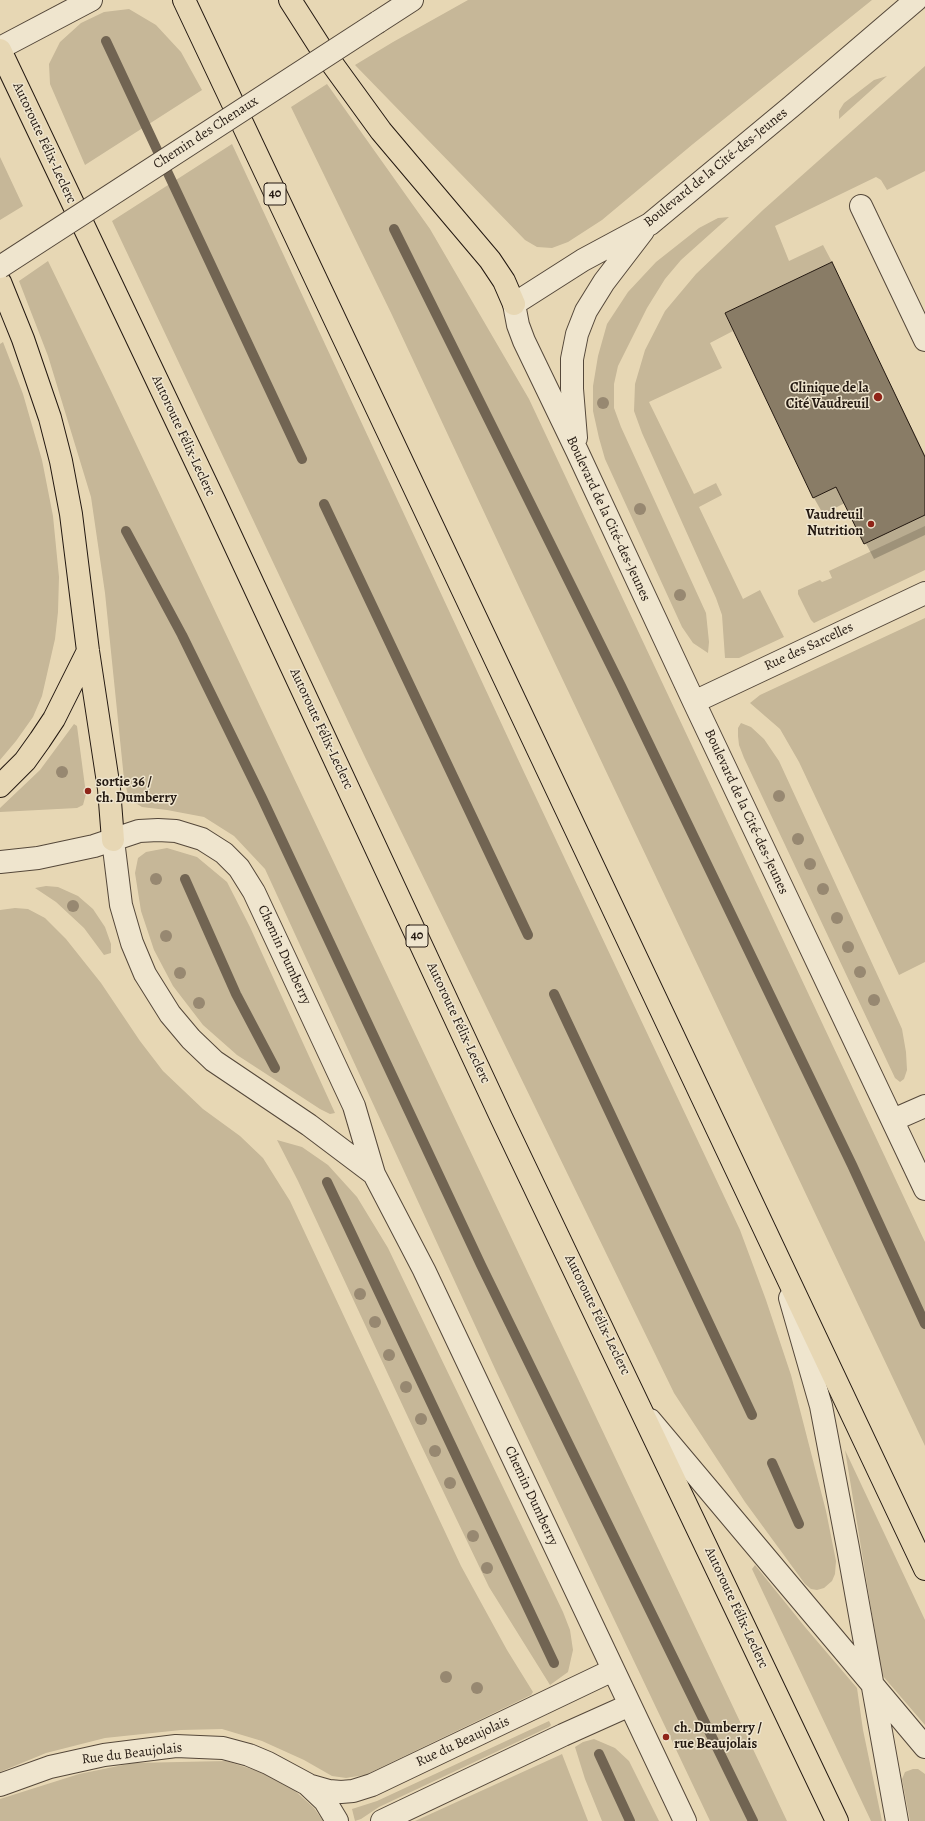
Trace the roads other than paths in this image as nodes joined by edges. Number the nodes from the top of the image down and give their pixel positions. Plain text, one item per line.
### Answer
1 (91, 0) edge
2 (184, 0) edge
3 (290, 0) edge
4 (412, 0) edge
5 (916, 0) edge
6 (0, 49) edge
7 (861, 206) dead end
8 (650, 224) junction
9 (0, 267) edge
10 (0, 282) edge
11 (514, 304) junction
12 (925, 340) edge
13 (578, 451) junction
14 (925, 593) edge
15 (88, 651) junction
16 (694, 702) junction
17 (0, 786) edge
18 (113, 840) junction
19 (0, 862) edge
20 (925, 1106) edge
21 (893, 1120) junction
22 (374, 1174) junction
23 (925, 1188) edge
24 (780, 1260) junction
25 (644, 1413) junction
26 (925, 1569) edge
27 (613, 1670) junction
28 (872, 1684) junction
29 (630, 1705) junction
30 (925, 1747) edge
31 (307, 1784) junction
32 (0, 1786) edge
33 (337, 1821) edge
34 (382, 1821) edge
35 (685, 1821) edge
36 (837, 1821) edge
37 (897, 1821) edge

1 - 6 street
2 - 24 highway, 40
3 - 11 highway
4 - 9 street, Chemin des Chenaux, bridge
5 - 8 street, Boulevard de la Cité-des-Jeunes
6 - 25 highway, Autoroute Félix-Leclerc / 40
7 - 12 street
8 - 11 street, Boulevard de la Cité-des-Jeunes
8 - 13 street
10 - 15 highway
11 - 13 street, Boulevard de la Cité-des-Jeunes
13 - 16 street, Boulevard de la Cité-des-Jeunes
14 - 16 street, Rue des Sarcelles
15 - 17 highway
15 - 18 highway
16 - 21 street, Boulevard de la Cité-des-Jeunes
18 - 19 street, Chemin Dumberry
18 - 22 street, Chemin Dumberry
18 - 22 street, Chemin Dumberry
20 - 21 street
21 - 23 street, Boulevard de la Cité-des-Jeunes
22 - 27 street, Chemin Dumberry
24 - 26 highway, 40
24 - 28 street
25 - 28 street
25 - 36 highway, Autoroute Félix-Leclerc / 40
27 - 29 street, Chemin Dumberry
27 - 31 street, Rue du Beaujolais
28 - 30 street
28 - 37 street
29 - 34 street
29 - 35 street, Chemin Dumberry
31 - 32 street, Rue du Beaujolais
31 - 33 street, Rue du Beaujolais

